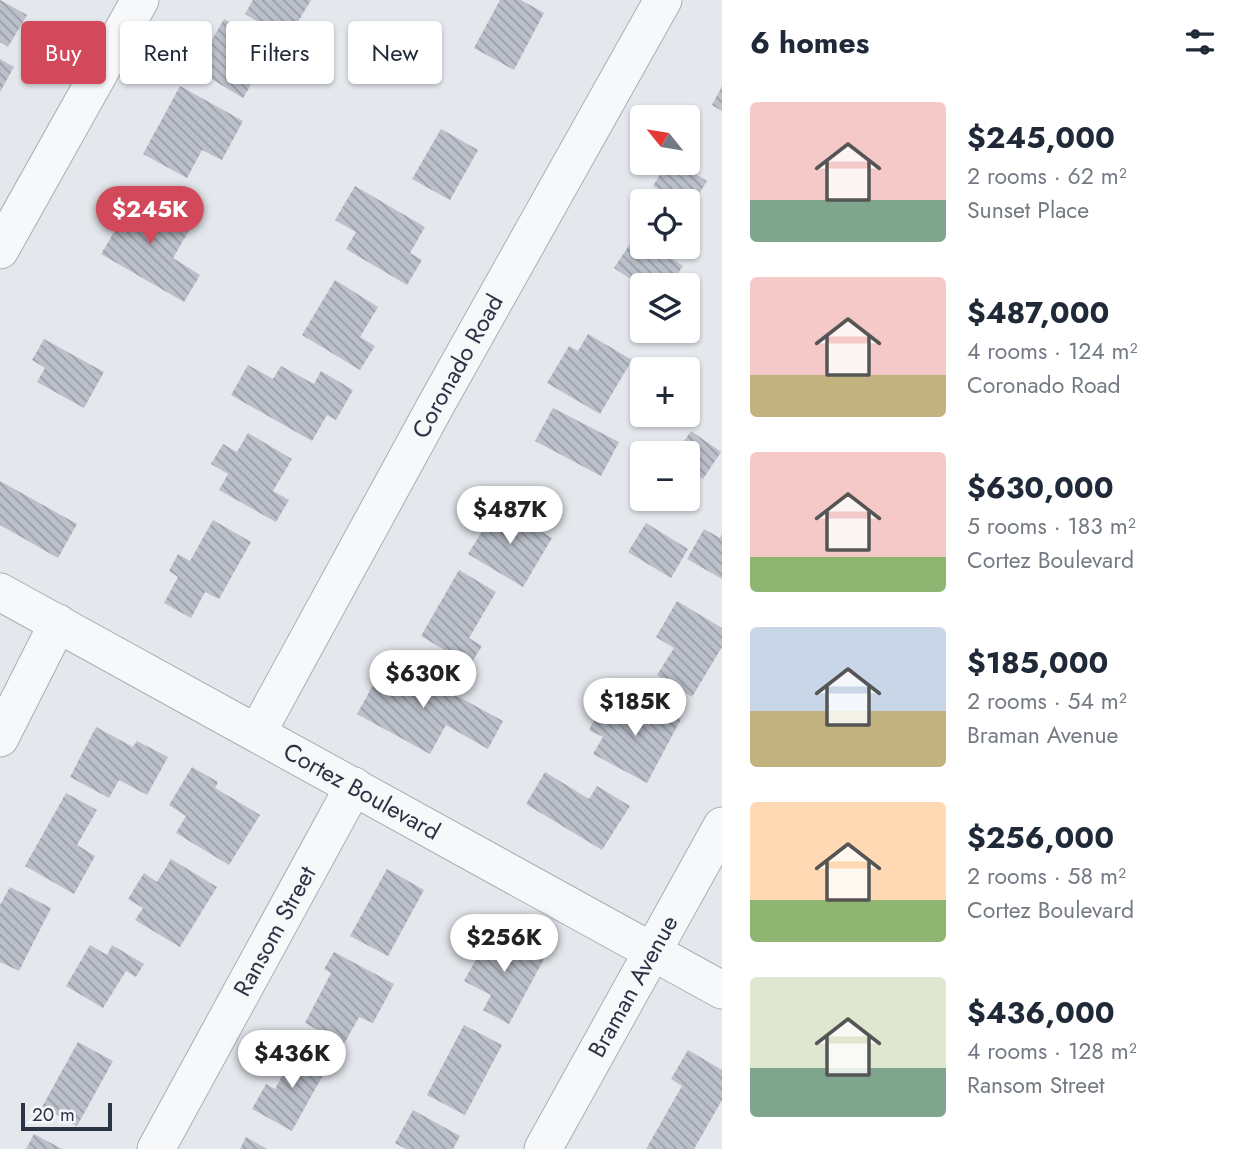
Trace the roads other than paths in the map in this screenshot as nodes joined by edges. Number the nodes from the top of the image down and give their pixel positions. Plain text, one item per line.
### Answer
1 (140, 0) edge
2 (663, 0) edge
3 (0, 250) edge
4 (0, 592) edge
5 (58, 623) junction
6 (257, 733) junction
7 (0, 738) edge
8 (354, 786) junction
9 (722, 825) edge
10 (653, 950) junction
11 (722, 990) edge
12 (156, 1149) edge
13 (543, 1149) edge

1 - 3 street
2 - 6 street, Coronado Road
4 - 5 street, Cortez Boulevard
5 - 6 street, Cortez Boulevard
5 - 7 street
6 - 8 street, Cortez Boulevard
8 - 10 street, Cortez Boulevard
8 - 12 street, Ransom Street
9 - 10 street, Braman Avenue
10 - 11 street, Cortez Boulevard
10 - 13 street, Braman Avenue

